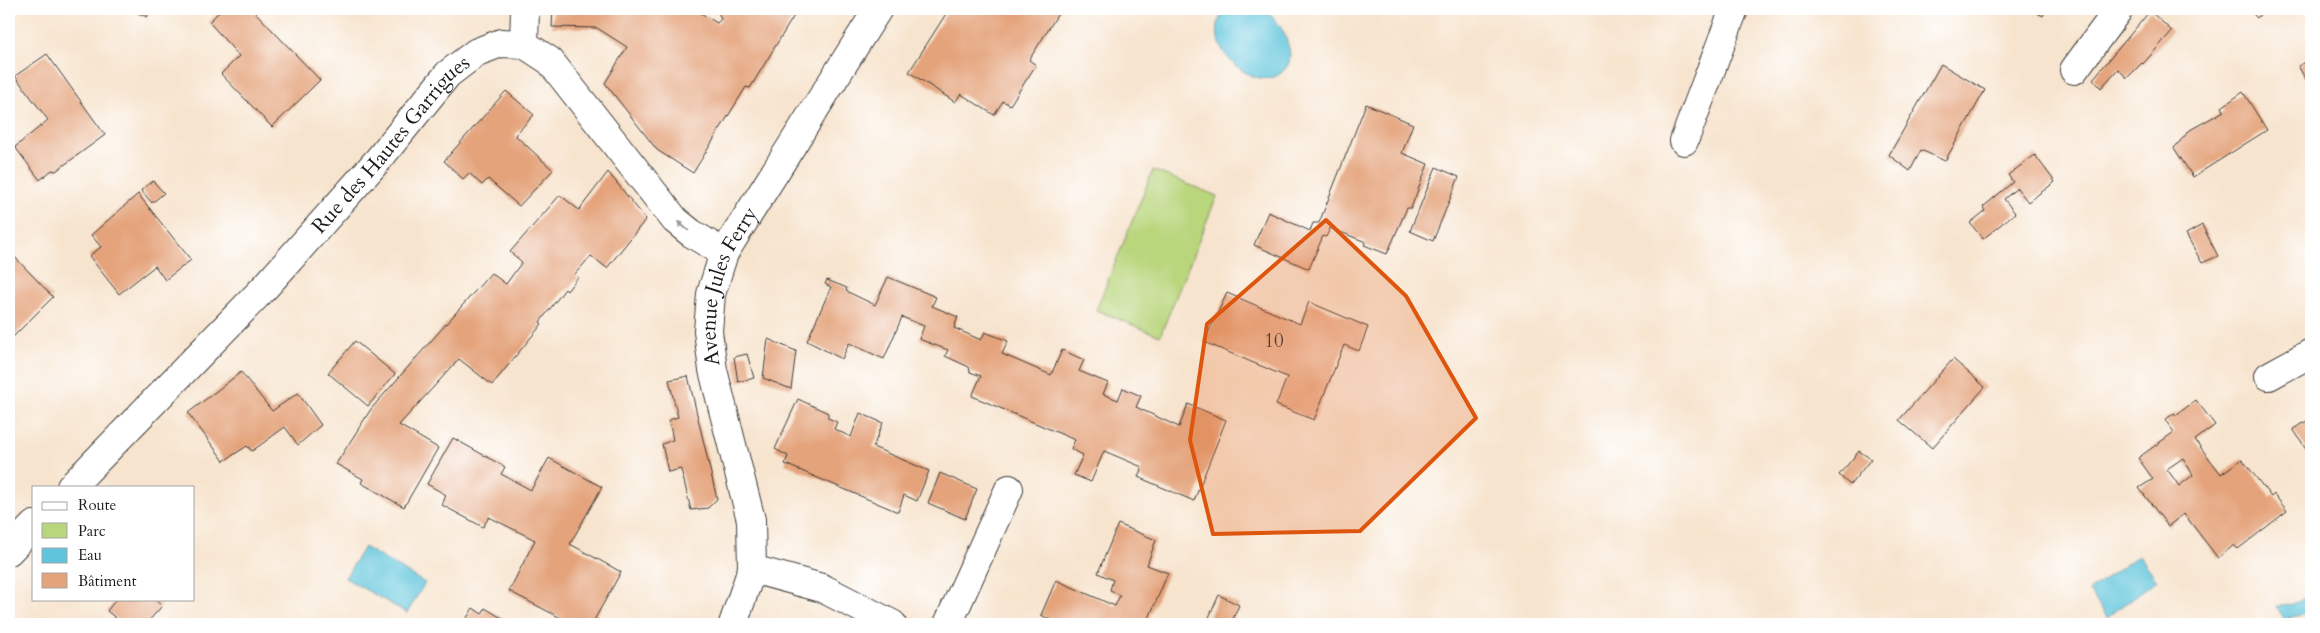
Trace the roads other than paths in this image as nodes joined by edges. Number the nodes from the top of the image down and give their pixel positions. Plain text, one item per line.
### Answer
1 (525, 9) edge
2 (878, 9) edge
3 (1734, 9) edge
4 (2119, 9) edge
5 (524, 44) junction
6 (2074, 70) dead end
7 (1684, 141) dead end
8 (724, 253) junction
9 (2311, 353) edge
10 (2269, 376) dead end
11 (72, 486) edge
12 (1009, 489) dead end
13 (32, 527) edge
14 (9, 551) edge
15 (752, 569) junction
16 (733, 624) edge
17 (892, 624) edge
18 (948, 624) edge

1 - 5 street
2 - 8 street, Avenue Jules Ferry
3 - 7 street
4 - 6 street
8 -> 5 street
5 - 11 street, Rue des Hautes Garrigues
8 - 15 street, Avenue Jules Ferry
9 - 10 street
12 - 18 street
13 - 14 street
15 - 16 street, Avenue Jules Ferry
15 - 17 street

